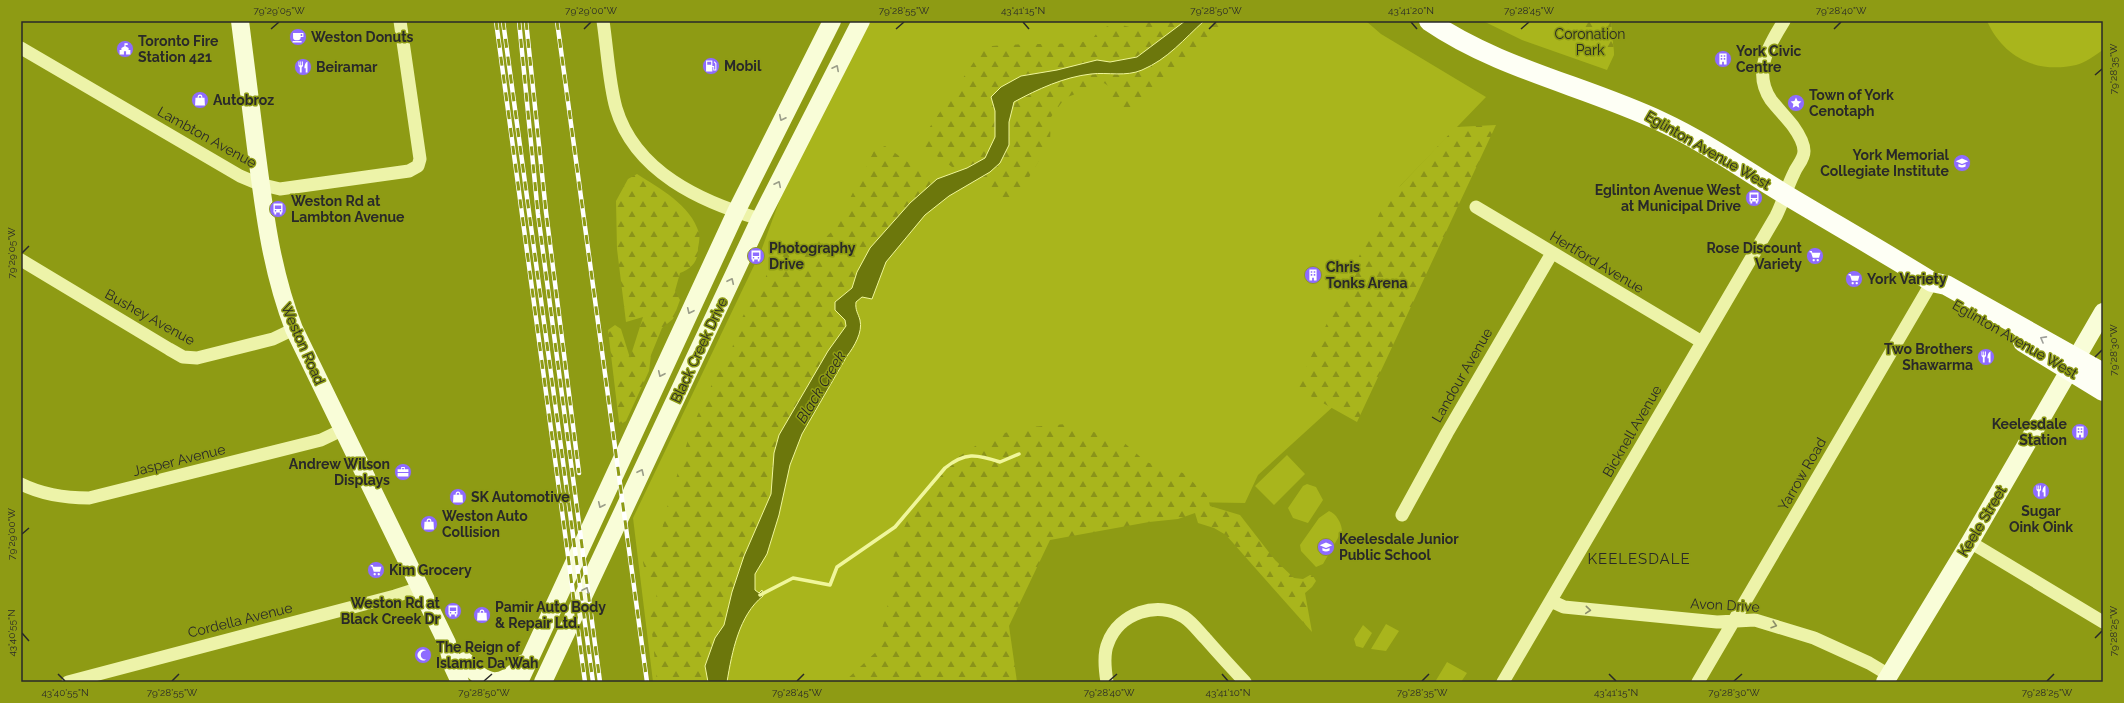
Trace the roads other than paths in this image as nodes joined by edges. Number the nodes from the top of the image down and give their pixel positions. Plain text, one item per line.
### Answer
1 (240, 21) edge
2 (400, 21) edge
3 (603, 21) edge
4 (832, 21) edge
5 (861, 21) edge
6 (1429, 21) edge
7 (1784, 21) edge
8 (21, 48) edge
9 (259, 184) junction
10 (1786, 195) junction
11 (1476, 207) dead end
12 (736, 212) junction
13 (760, 219) junction
14 (1552, 253) junction
15 (21, 260) edge
16 (1932, 282) junction
17 (2103, 312) edge
18 (294, 329) junction
19 (1702, 342) junction
20 (2073, 364) junction
21 (2103, 373) edge
22 (2103, 391) edge
23 (342, 430) junction
24 (21, 484) edge
25 (1402, 515) dead end
26 (1970, 542) junction
27 (420, 588) junction
28 (1551, 601) junction
29 (1735, 619) junction
30 (2103, 622) edge
31 (447, 642) junction
32 (533, 652) junction
33 (465, 661) junction
34 (551, 663) junction
35 (1887, 678) edge
36 (68, 682) edge
37 (460, 682) edge
38 (478, 682) edge
39 (519, 682) edge
40 (543, 682) edge
41 (546, 682) edge
42 (1107, 682) edge
43 (1245, 682) edge
44 (1503, 682) edge
45 (1698, 682) edge

1 - 9 main road, Weston Road
2 - 9 street, Lambton Avenue
3 - 12 street
4 -> 12 main road, Black Creek Drive
13 -> 5 main road, Black Creek Drive
6 - 10 main road, Eglinton Avenue West
7 - 10 street, Bicknell Avenue
8 - 9 street, Lambton Avenue
9 - 18 main road, Weston Road
10 - 16 main road, Eglinton Avenue West
10 - 19 street, Bicknell Avenue
11 - 14 street, Hertford Avenue
12 - 13 street
12 -> 32 main road, Black Creek Drive
34 -> 13 main road, Black Creek Drive
14 - 19 street, Hertford Avenue
14 - 25 street, Landour Avenue
15 - 18 street, Bushey Avenue
16 - 20 main road, Eglinton Avenue West
16 - 29 street, Yarrow Road
17 - 20 main road, Keele Street
18 - 23 main road, Weston Road
19 - 28 street, Bicknell Avenue
20 - 21 main road, Eglinton Avenue West
20 - 22 main road, Eglinton Avenue West
20 - 26 main road, Keele Street
23 - 24 street, Jasper Avenue
23 - 27 main road, Weston Road
26 - 30 street
26 - 35 main road, Keele Street
27 - 31 main road, Weston Road
27 - 36 street, Cordella Avenue
28 -> 29 street, Avon Drive
28 - 44 street, Bicknell Avenue
29 -> 35 street, Avon Drive
29 - 45 street, Yarrow Road
31 - 33 main road, Weston Road
31 - 37 main road, Weston Road
32 - 33 main road
32 - 39 main road, Black Creek Drive
33 - 38 main road, Weston Road
34 - 40 main road, Black Creek Drive
34 - 41 main road
42 - 43 street

